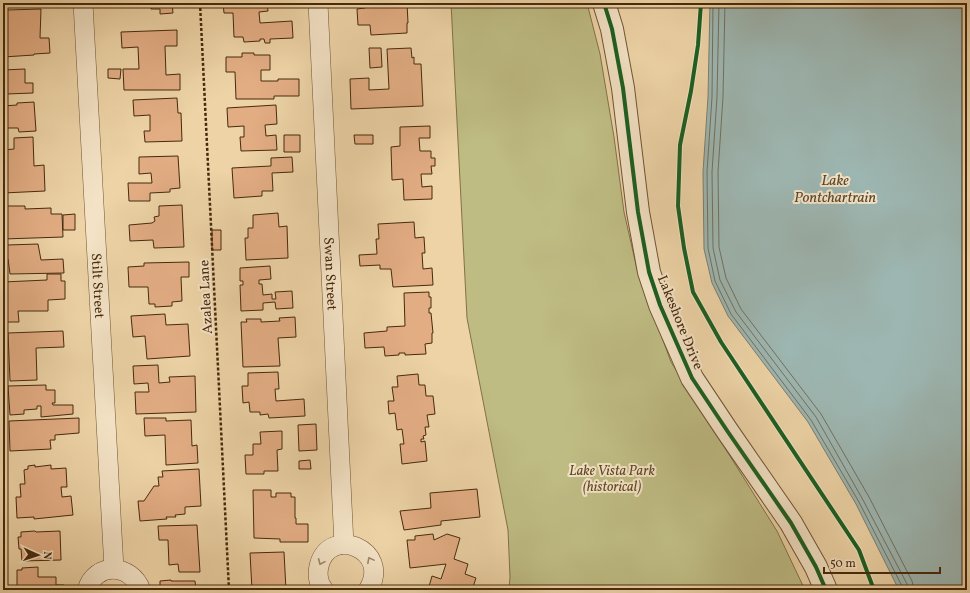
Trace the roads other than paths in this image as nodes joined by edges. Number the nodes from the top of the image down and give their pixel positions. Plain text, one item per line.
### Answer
1 (84, 3) edge
2 (318, 3) edge
3 (604, 3) edge
4 (344, 545) junction
5 (114, 569) junction
6 (87, 590) edge
7 (141, 590) edge
8 (324, 590) edge
9 (368, 590) edge
10 (826, 590) edge

1 - 5 street, Stilt Street
2 - 4 street, Swan Street
3 - 10 street, Lakeshore Drive
4 -> 8 street
9 -> 4 street
5 - 6 street
5 - 7 street

